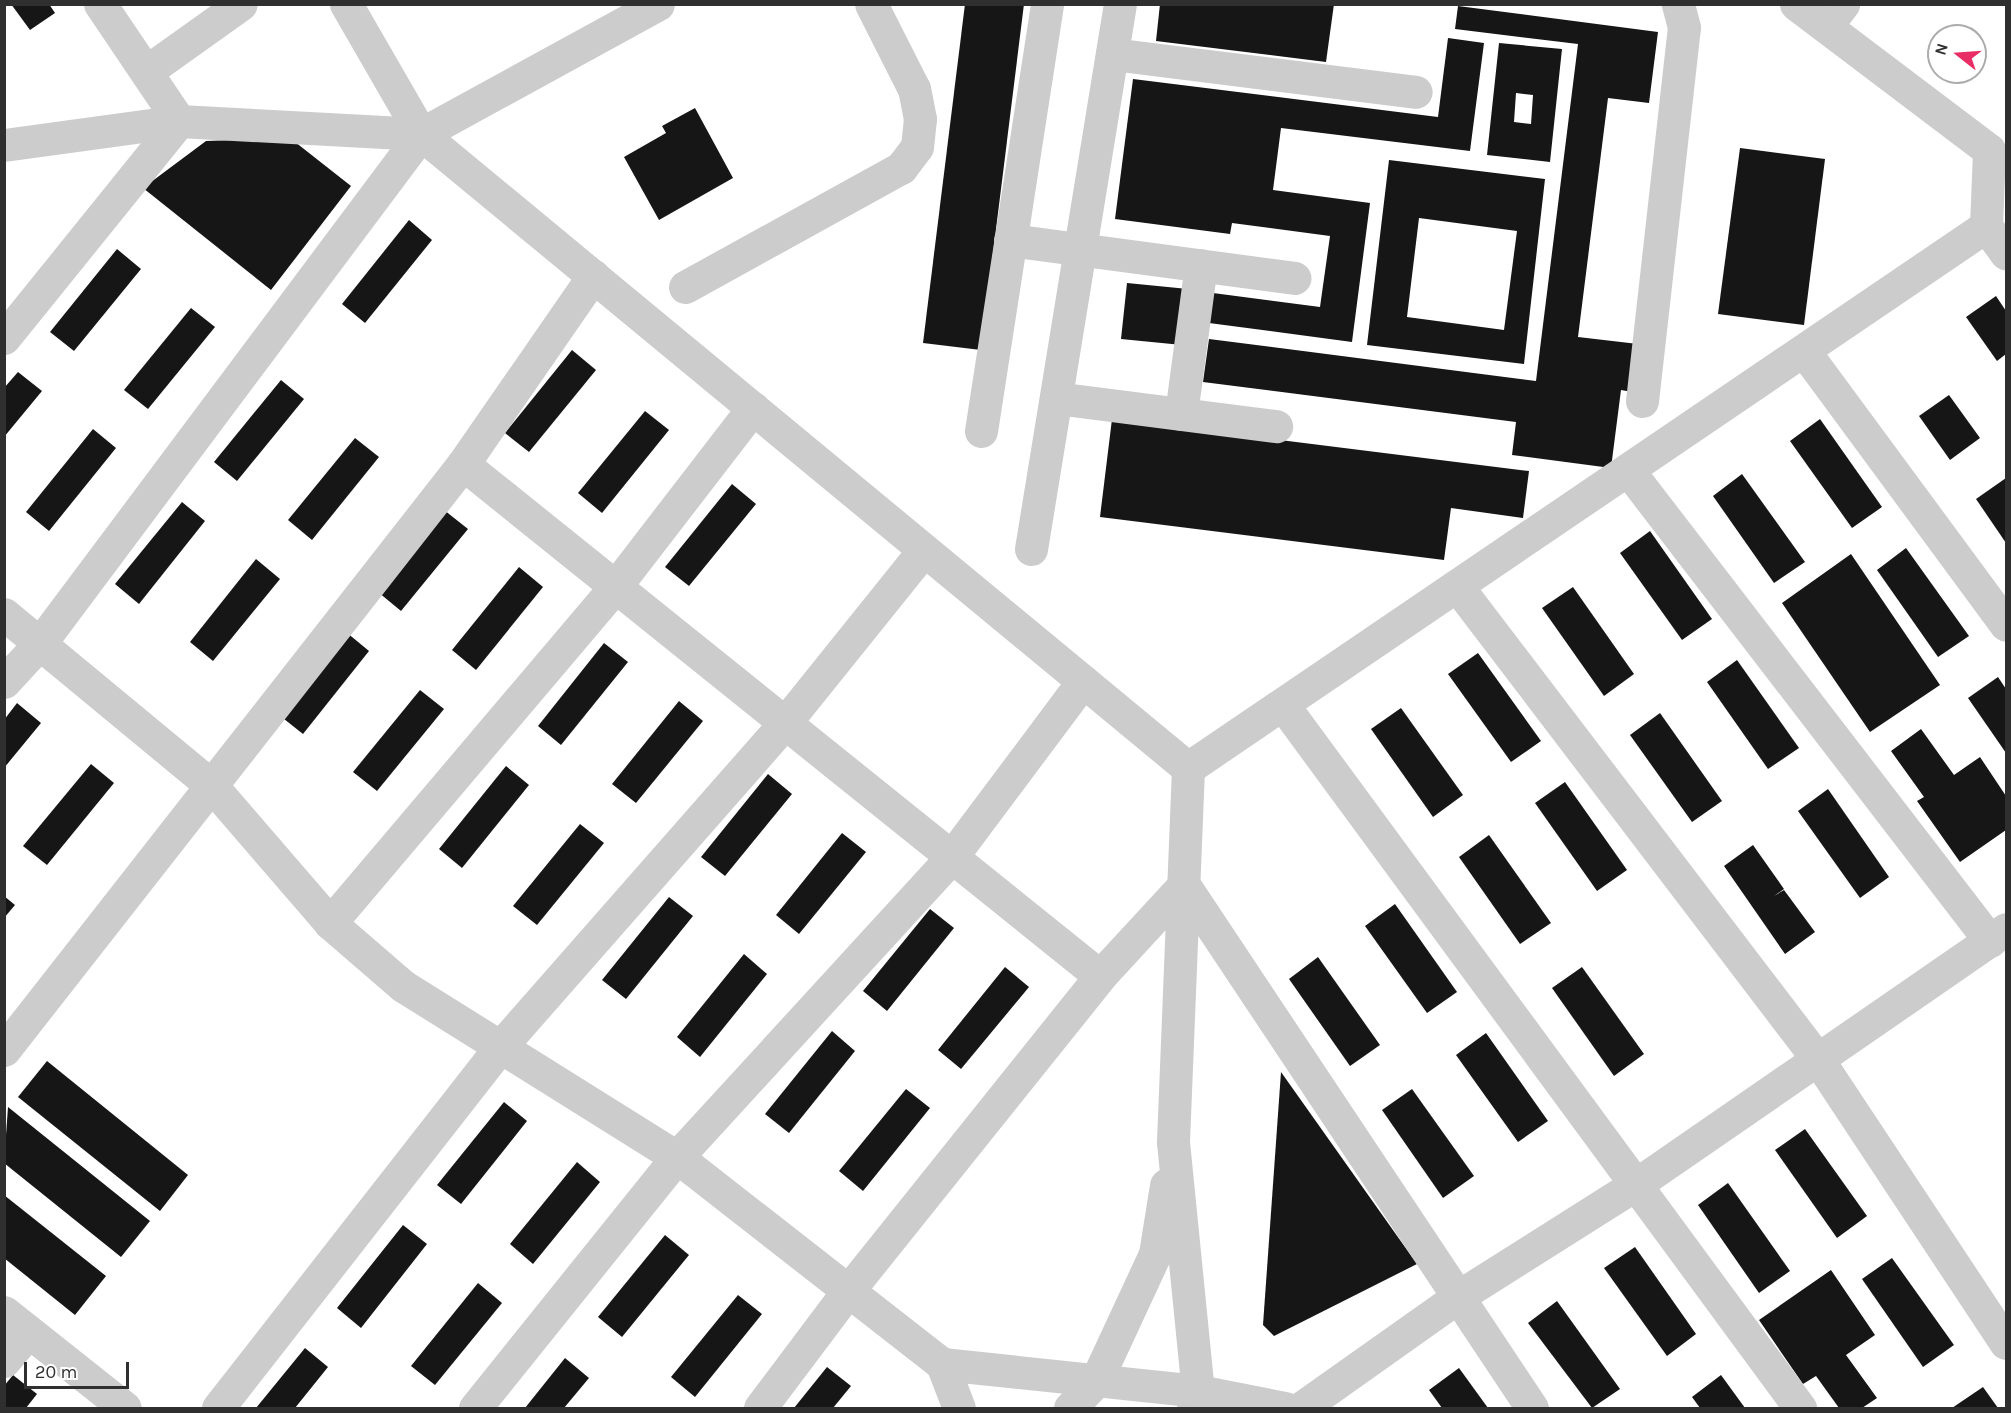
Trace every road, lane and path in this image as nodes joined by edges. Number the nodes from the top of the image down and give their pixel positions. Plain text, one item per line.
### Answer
1 (100, 4) edge
2 (241, 4) edge
3 (346, 4) edge
4 (871, 4) edge
5 (1047, 4) edge
6 (1120, 4) edge
7 (1678, 4) edge
8 (1796, 4) edge
9 (640, 9) edge
10 (1834, 15) edge
11 (1112, 54) junction
12 (147, 71) junction
13 (1416, 92) dead end
14 (179, 121) junction
15 (421, 134) junction
16 (1998, 140) edge
17 (4, 145) edge
18 (1993, 207) edge
19 (1010, 240) junction
20 (1080, 250) junction
21 (2007, 254) edge
22 (1200, 266) junction
23 (593, 276) junction
24 (1294, 278) dead end
25 (685, 287) dead end
26 (4, 338) edge
27 (1804, 351) junction
28 (1056, 398) junction
29 (1642, 401) dead end
30 (753, 408) junction
31 (1181, 414) junction
32 (1276, 426) dead end
33 (981, 431) dead end
34 (463, 464) junction
35 (1628, 470) junction
36 (1031, 549) dead end
37 (924, 550) junction
38 (1457, 586) junction
39 (615, 587) junction
40 (4, 614) edge
41 (2007, 625) edge
42 (40, 642) junction
43 (1083, 681) junction
44 (4, 682) edge
45 (1283, 705) junction
46 (784, 724) junction
47 (1188, 768) junction
48 (211, 785) junction
49 (950, 860) junction
50 (1184, 885) junction
51 (330, 922) junction
52 (1998, 935) edge
53 (1100, 976) junction
54 (501, 1046) junction
55 (4, 1050) edge
56 (1819, 1061) junction
57 (1173, 1142) junction
58 (676, 1157) junction
59 (1638, 1183) junction
60 (848, 1291) junction
61 (1460, 1296) junction
62 (16, 1322) edge
63 (2007, 1343) edge
64 (4, 1361) edge
65 (942, 1364) junction
66 (1096, 1381) junction
67 (1195, 1400) edge
68 (125, 1408) edge
69 (218, 1408) edge
70 (475, 1408) edge
71 (760, 1408) edge
72 (959, 1408) edge
73 (1070, 1408) edge
74 (1285, 1408) edge
75 (1301, 1408) edge
76 (1532, 1408) edge
77 (1800, 1408) edge

1 - 12 street
2 - 12 street
3 - 15 street
4 - 25 street
5 - 19 street
6 - 11 street
7 - 29 street
8 - 10 street
9 - 15 street
10 - 16 street
11 - 13 street
11 - 20 street
12 - 14 street
14 - 15 street
14 - 17 street
14 - 26 street
15 - 23 street
15 - 42 street
16 - 18 street
18 - 21 street
18 - 27 street
19 - 20 street
19 - 33 street
20 - 22 street
20 - 28 street
22 - 24 street
22 - 31 street
23 - 30 street
23 - 34 street
27 - 35 street
27 - 41 street
28 - 31 street
28 - 36 street
30 - 37 street
30 - 39 street
31 - 32 street
34 - 39 street
34 - 48 street
35 - 38 street
35 - 52 street
37 - 43 street
37 - 46 street
38 - 45 street
38 - 56 street
39 - 46 street
39 - 51 street
40 - 42 street
42 - 44 street
42 - 48 street
43 - 47 street
43 - 49 street
45 - 47 street
45 - 59 street
46 - 49 street
46 - 54 street
47 - 50 street
48 - 51 street
48 - 55 street
49 - 53 street
49 - 58 street
50 - 53 street
50 - 57 street
50 - 61 street
51 - 54 street
52 - 56 street
53 - 60 street
54 - 58 street
54 - 69 street
56 - 59 street
56 - 63 street
57 - 66 street
57 - 67 street
58 - 60 street
58 - 70 street
59 - 61 street
59 - 77 street
60 - 65 street
60 - 71 street
61 - 75 street
61 - 76 street
62 - 64 street
62 - 68 street
65 - 66 street
65 - 72 street
66 - 67 street
66 - 73 street
67 - 74 street

